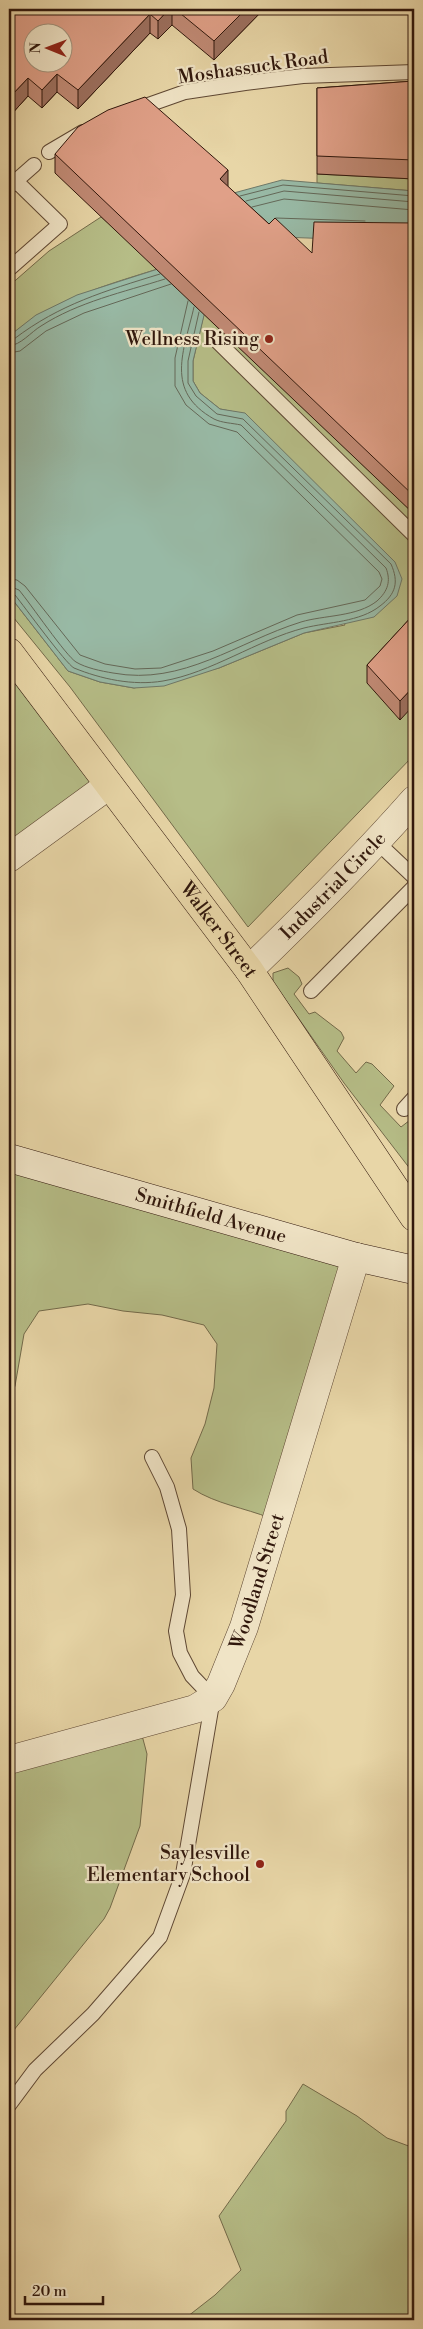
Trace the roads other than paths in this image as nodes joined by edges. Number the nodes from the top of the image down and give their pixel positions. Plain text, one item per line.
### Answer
1 (414, 72) edge
2 (121, 115) edge
3 (96, 125) edge
4 (49, 152) dead end
5 (34, 165) dead end
6 (12, 184) edge
7 (9, 269) edge
8 (218, 342) dead end
9 (414, 535) edge
10 (9, 652) edge
11 (109, 785) junction
12 (414, 800) edge
13 (377, 842) junction
14 (9, 858) edge
15 (414, 877) edge
16 (414, 887) edge
17 (249, 970) junction
18 (311, 991) dead end
19 (414, 1098) edge
20 (404, 1109) dead end
21 (9, 1158) edge
22 (412, 1210) edge
23 (356, 1257) junction
24 (414, 1270) edge
25 (152, 1457) dead end
26 (213, 1698) junction
27 (9, 1760) edge
28 (9, 2106) edge

1 - 2 lane, Moshassuck Road
3 - 4 lane
5 - 6 lane
6 - 7 lane
8 - 9 lane
10 - 11 main road, Walker Street
11 - 14 street
11 - 17 main road, Walker Street
12 - 13 street, Industrial Circle
13 - 15 lane
13 - 17 street, Industrial Circle
16 - 18 lane
17 - 22 main road, Walker Street
19 - 20 lane
21 - 23 street, Smithfield Avenue
23 - 24 street, Smithfield Avenue
23 - 26 street, Woodland Street
25 - 26 lane
26 - 27 street
26 - 28 lane

